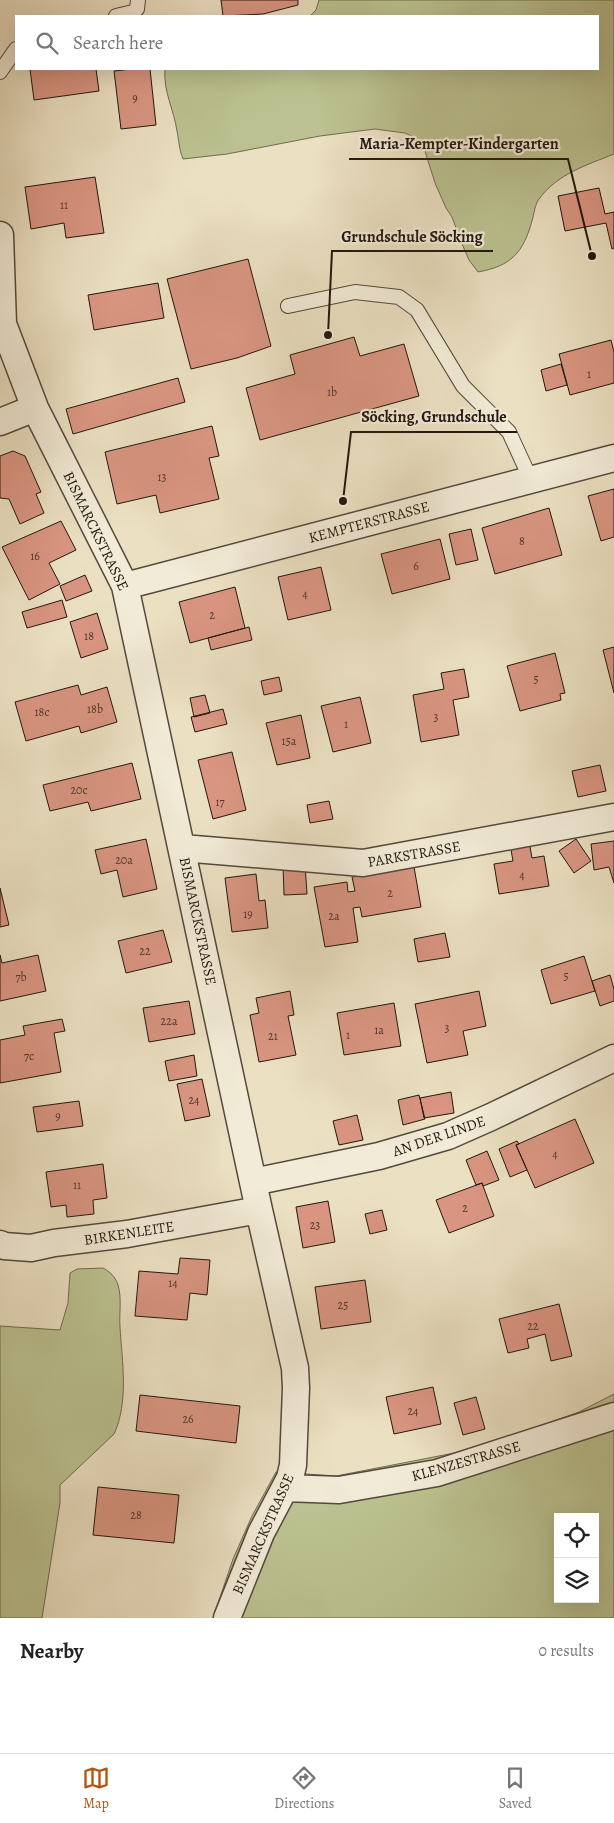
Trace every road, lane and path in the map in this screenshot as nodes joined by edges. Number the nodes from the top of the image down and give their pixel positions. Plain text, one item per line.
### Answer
1 (138, 0) edge
2 (120, 15) edge
3 (15, 50) edge
4 (0, 72) edge
5 (0, 235) edge
6 (288, 306) dead end
7 (35, 408) junction
8 (0, 422) edge
9 (614, 458) edge
10 (531, 480) junction
11 (125, 586) junction
12 (614, 817) edge
13 (182, 848) junction
14 (614, 1058) edge
15 (253, 1182) junction
16 (259, 1210) junction
17 (0, 1244) edge
18 (614, 1416) edge
19 (285, 1488) junction
20 (227, 1618) edge

1 - 2 lane
3 - 4 lane
5 - 7 street, BISMARCKSTRASSE
6 - 10 lane
7 - 8 street
7 - 11 street, BISMARCKSTRASSE
9 - 10 street, KEMPTERSTRASSE
10 - 11 street, KEMPTERSTRASSE
11 - 13 street, BISMARCKSTRASSE
12 - 13 street, PARKSTRASSE
13 - 15 street, BISMARCKSTRASSE
14 - 15 street, AN DER LINDE
15 - 16 street, BISMARCKSTRASSE
16 - 17 street, BIRKENLEITE
16 - 19 street, BISMARCKSTRASSE
18 - 19 street, KLENZESTRASSE
19 - 20 street, BISMARCKSTRASSE

